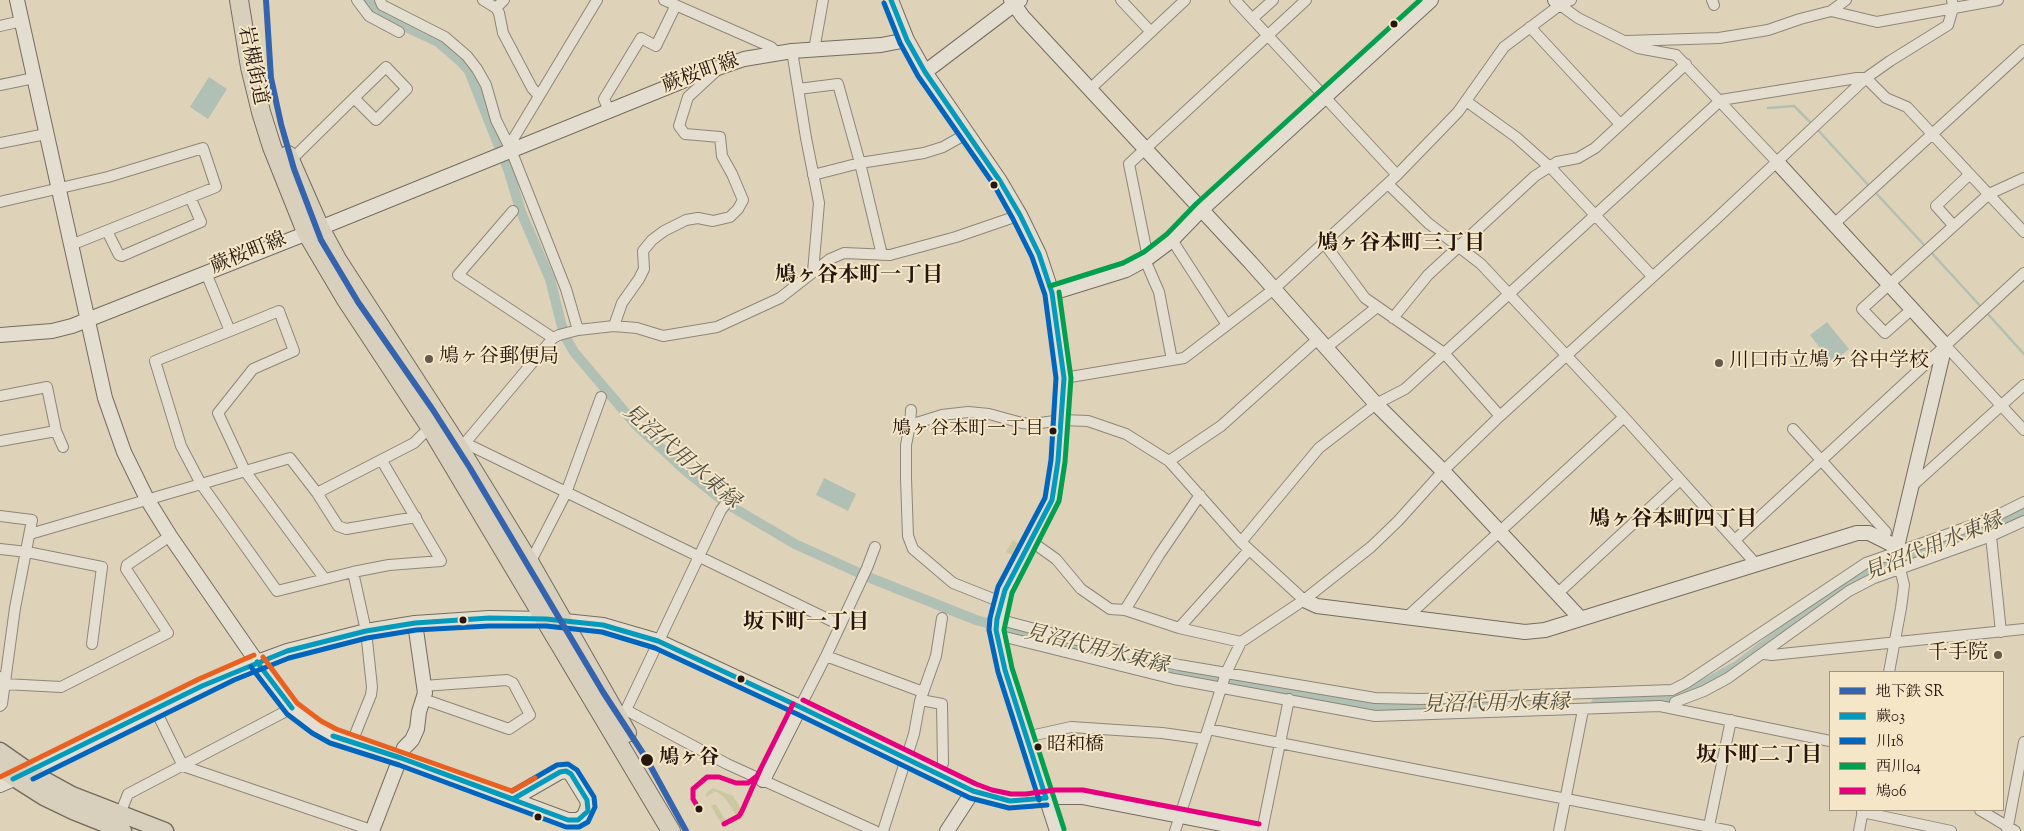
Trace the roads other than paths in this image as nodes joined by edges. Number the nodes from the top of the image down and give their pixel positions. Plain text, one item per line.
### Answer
1 (17, 0) edge
2 (239, 0) edge
3 (250, 0) edge
4 (357, 0) edge
5 (380, 0) edge
6 (483, 0) edge
7 (504, 0) edge
8 (597, 0) edge
9 (664, 0) edge
10 (823, 0) edge
11 (892, 0) edge
12 (1122, 0) edge
13 (1185, 0) edge
14 (1235, 0) edge
15 (1273, 0) edge
16 (1306, 0) edge
17 (1431, 0) edge
18 (1846, 0) edge
19 (1998, 0) edge
20 (1015, 2) edge
21 (1562, 2) edge
22 (1953, 4) edge
23 (676, 5) junction
24 (496, 8) junction
25 (1831, 11) junction
26 (1253, 18) junction
27 (22, 22) junction
28 (0, 26) edge
29 (1530, 27) junction
30 (398, 32) dead end
31 (1151, 32) junction
32 (1268, 35) junction
33 (907, 40) junction
34 (1625, 41) junction
35 (814, 50) junction
36 (2024, 50) edge
37 (792, 51) junction
38 (777, 53) junction
39 (1686, 64) junction
40 (721, 66) junction
41 (925, 72) junction
42 (34, 78) junction
43 (1866, 78) junction
44 (0, 85) edge
45 (798, 89) junction
46 (1090, 89) junction
47 (539, 96) junction
48 (1325, 97) junction
49 (354, 98) junction
50 (1721, 100) junction
51 (1466, 101) junction
52 (609, 111) junction
53 (1620, 124) junction
54 (968, 133) junction
55 (1931, 133) junction
56 (46, 134) junction
57 (0, 143) edge
58 (1145, 149) junction
59 (505, 151) junction
60 (290, 161) junction
61 (1777, 162) junction
62 (860, 163) junction
63 (1550, 167) junction
64 (1970, 174) junction
65 (813, 175) junction
66 (1397, 175) junction
67 (2024, 178) edge
68 (1388, 184) junction
69 (59, 189) junction
70 (1989, 194) junction
71 (190, 197) junction
72 (0, 202) edge
73 (1201, 210) junction
74 (513, 211) dead end
75 (1596, 214) junction
76 (1020, 215) junction
77 (1834, 224) junction
78 (1953, 225) junction
79 (313, 230) junction
80 (107, 231) junction
81 (2024, 232) edge
82 (1172, 240) junction
83 (1324, 243) junction
84 (72, 245) junction
85 (1458, 246) junction
86 (882, 255) junction
87 (1147, 259) junction
88 (813, 272) junction
89 (206, 273) junction
90 (2024, 273) edge
91 (1652, 276) junction
92 (1889, 285) junction
93 (1274, 289) junction
94 (1508, 292) junction
95 (1052, 293) junction
96 (1377, 307) junction
97 (1912, 309) junction
98 (1394, 318) junction
99 (89, 320) junction
100 (1226, 325) junction
101 (614, 326) junction
102 (230, 331) junction
103 (565, 333) junction
104 (0, 335) edge
105 (1323, 342) junction
106 (1945, 345) junction
107 (1444, 353) junction
108 (1567, 355) junction
109 (1172, 360) junction
110 (1064, 378) junction
111 (2024, 385) edge
112 (0, 396) edge
113 (601, 397) dead end
114 (1376, 404) junction
115 (2001, 406) junction
116 (911, 410) dead end
117 (1500, 416) junction
118 (1624, 417) junction
119 (1062, 420) junction
120 (910, 424) junction
121 (430, 427) junction
122 (1793, 429) dead end
123 (2024, 430) edge
124 (56, 431) junction
125 (0, 441) edge
126 (462, 446) junction
127 (63, 447) dead end
128 (382, 461) junction
129 (1169, 461) junction
130 (1822, 461) junction
131 (245, 471) junction
132 (1443, 471) junction
133 (1680, 480) junction
134 (201, 484) junction
135 (1911, 487) junction
136 (317, 493) junction
137 (566, 493) junction
138 (1200, 495) junction
139 (731, 497) dead end
140 (147, 499) junction
141 (2024, 502) edge
142 (0, 516) edge
143 (416, 517) junction
144 (2024, 521) edge
145 (1501, 532) junction
146 (30, 534) junction
147 (170, 536) junction
148 (1991, 536) junction
149 (1884, 539) junction
150 (1735, 540) junction
151 (1032, 542) junction
152 (1241, 542) junction
153 (875, 547) dead end
154 (0, 549) edge
155 (1250, 550) junction
156 (27, 552) junction
157 (1897, 552) junction
158 (699, 557) junction
159 (530, 563) junction
160 (1756, 564) junction
161 (1900, 570) junction
162 (353, 572) junction
163 (324, 578) junction
164 (1557, 594) junction
165 (1304, 600) junction
166 (1001, 602) junction
167 (1125, 610) junction
168 (1407, 617) junction
169 (942, 618) dead end
170 (1580, 618) junction
171 (546, 619) junction
172 (563, 621) junction
173 (415, 623) junction
174 (840, 625) junction
175 (997, 626) junction
176 (1179, 628) junction
177 (2024, 629) edge
178 (366, 631) junction
179 (2001, 632) junction
180 (11, 640) junction
181 (658, 641) junction
182 (1241, 642) junction
183 (1895, 642) junction
184 (0, 644) edge
185 (92, 644) dead end
186 (1764, 654) junction
187 (826, 656) junction
188 (257, 662) junction
189 (1889, 671) edge
190 (1226, 673) junction
191 (2, 680) edge
192 (1222, 687) junction
193 (1672, 690) junction
194 (423, 692) junction
195 (922, 696) junction
196 (1289, 699) junction
197 (0, 706) edge
198 (1674, 706) junction
199 (800, 707) junction
200 (292, 708) junction
201 (155, 709) junction
202 (1583, 710) junction
203 (622, 712) junction
204 (1731, 720) junction
205 (1207, 734) junction
206 (1026, 737) junction
207 (1829, 741) edge
208 (352, 742) junction
209 (1281, 742) junction
210 (2024, 742) edge
211 (0, 751) edge
212 (401, 758) junction
213 (905, 758) junction
214 (183, 766) junction
215 (30, 772) junction
216 (938, 774) junction
217 (4, 778) edge
218 (764, 780) junction
219 (973, 791) junction
220 (1046, 798) junction
221 (513, 799) junction
222 (1566, 799) junction
223 (1862, 811) edge
224 (1982, 811) edge
225 (120, 814) junction
226 (1180, 816) junction
227 (1708, 829) edge
228 (2010, 830) edge
229 (123, 831) edge
230 (165, 831) edge
231 (373, 831) edge
232 (671, 831) edge
233 (684, 831) edge
234 (875, 831) edge
235 (883, 831) edge
236 (947, 831) edge
237 (1057, 831) edge
238 (1175, 831) edge
239 (1258, 831) edge
240 (1262, 831) edge
241 (1559, 831) edge
242 (1730, 831) edge
243 (1859, 831) edge
244 (1949, 831) edge

1 - 27 street
2 - 79 highway, 岩槻街道
3 - 60 highway, 岩槻街道
4 - 30 street
5 - 59 street
6 - 24 street
7 - 24 street
8 - 47 street
9 - 23 street
10 - 35 street
11 - 33 street
12 - 31 street
13 - 31 street
14 - 26 street
15 - 26 street
16 - 32 street
17 - 48 street
18 - 25 street
19 - 22 street
20 - 41 street
20 - 46 street
21 - 29 street
21 - 34 street
22 - 25 street
22 - 43 street
23 - 38 street
23 - 52 street
24 - 47 street
25 - 34 street
26 - 32 street
27 - 28 street
27 - 42 street
29 - 51 street
29 - 53 street
31 - 46 street
32 - 48 street
32 - 58 street
33 - 35 street, 蕨桜町線
33 - 41 street
34 - 39 street
35 - 37 street, 蕨桜町線
36 - 55 street
37 - 38 street, 蕨桜町線
37 - 45 street
38 - 40 street, 蕨桜町線
39 - 50 street
39 - 53 street
40 - 52 street, 蕨桜町線
40 - 101 street
41 - 54 street
42 - 44 street
42 - 56 street
43 - 50 street
43 - 55 street
43 - 61 street
45 - 62 street
45 - 65 street
46 - 58 street
47 - 59 street
48 - 66 street
48 - 73 street
49 - 49 street
49 - 60 street
50 - 61 street
50 - 75 street
51 - 63 street
51 - 66 street
52 - 59 street, 蕨桜町線
53 - 63 street
54 - 62 street
54 - 76 street
55 - 64 street
55 - 77 street
56 - 57 street
56 - 69 street
58 - 73 street
58 - 87 street
59 - 79 street, 蕨桜町線
59 - 103 street
60 - 79 highway, 岩槻街道
61 - 77 street
61 - 91 street
62 - 65 street
62 - 86 street
63 - 75 street
63 - 85 street
64 - 70 street
64 - 78 street
65 - 88 street
66 - 68 street
67 - 70 street
68 - 83 street
68 - 85 street
69 - 71 street
69 - 72 street
69 - 84 street
70 - 78 street
70 - 81 street
71 - 80 street
71 - 80 street
73 - 82 street
73 - 93 street
74 - 103 street
75 - 91 street
75 - 94 street
76 - 86 street
76 - 95 street
77 - 92 street
78 - 92 street
79 - 89 street, 蕨桜町線
79 - 121 highway, 岩槻街道
79 - 126 highway, 岩槻街道
80 - 84 street
82 - 87 street
82 - 100 street
83 - 93 street
83 - 96 street
84 - 99 street
85 - 94 street
85 - 98 street
86 - 88 street
87 - 95 street
87 - 109 street
88 - 101 street
89 - 99 street, 蕨桜町線
89 - 102 street
90 - 106 street
91 - 108 street
92 - 97 street
92 - 97 street
93 - 100 street
93 - 105 street
94 - 107 street
94 - 108 street
95 - 110 street
96 - 98 street
96 - 105 street
97 - 106 street
98 - 107 street
99 - 104 street, 蕨桜町線
99 - 140 street
100 - 109 street
101 - 103 street
102 - 131 street
102 - 134 street
103 - 126 street
105 - 114 street
105 - 129 street
106 - 115 street
106 - 130 street
106 - 135 street
107 - 114 street
107 - 117 street
108 - 117 street
108 - 118 street
109 - 110 street
110 - 119 street
111 - 115 street
112 - 124 street
113 - 137 street
114 - 132 street
114 - 152 street
115 - 123 street
115 - 135 street
116 - 120 street
117 - 132 street
118 - 133 street
118 - 145 street
119 - 120 street
119 - 129 street
119 - 151 street
120 - 166 street
121 - 128 street
121 - 171 highway, 岩槻街道
122 - 130 street
124 - 125 street
124 - 127 street
126 - 137 street
126 - 159 highway, 岩槻街道
128 - 136 street
128 - 143 street
129 - 138 street
130 - 149 street
130 - 150 street
131 - 134 street
131 - 136 street
131 - 163 street
132 - 145 street
132 - 165 street
133 - 150 street
133 - 164 street
134 - 140 street
134 - 163 street
135 - 157 street
136 - 143 street
137 - 158 street
137 - 159 street
138 - 152 street
138 - 167 street
139 - 158 street
140 - 146 street
140 - 147 street
141 - 157 street
142 - 146 street
143 - 162 street
144 - 148 street
145 - 164 street
145 - 168 street
146 - 156 street
147 - 188 street
147 - 191 street
148 - 161 street
148 - 179 street
149 - 157 street
149 - 160 street
150 - 160 street
151 - 166 street
151 - 167 street
152 - 155 street
153 - 174 street
154 - 156 street
155 - 165 street
155 - 176 street
156 - 180 street
156 - 185 street
157 - 161 street
157 - 193 street
158 - 174 street
158 - 181 street
159 - 172 highway, 岩槻街道
160 - 170 street
161 - 183 street
161 - 186 street
162 - 163 street
162 - 178 street
164 - 170 street
165 - 168 street
165 - 182 street
166 - 175 street
167 - 176 street
168 - 170 street
169 - 195 street
171 - 172 street
171 - 173 street
171 - 232 highway, 岩槻街道
172 - 181 street
172 - 203 highway, 岩槻街道
173 - 178 street
173 - 194 street
174 - 187 street
175 - 190 street
175 - 192 street
175 - 206 street
176 - 182 street
177 - 179 street
178 - 188 street
178 - 208 street
179 - 183 street
180 - 184 street
180 - 191 street
181 - 199 street
181 - 203 street
182 - 190 street
183 - 186 street
183 - 189 street
186 - 198 street
187 - 195 street
187 - 199 street
188 - 200 street
188 - 201 street
190 - 192 street
190 - 193 street
191 - 197 street
192 - 196 street
192 - 205 street
193 - 198 street
194 - 194 street
194 - 212 street
195 - 213 street
195 - 216 street
196 - 202 street
196 - 209 street
198 - 202 street
198 - 204 street
199 - 213 street
199 - 218 street
200 - 208 street
200 - 214 street
201 - 214 street
201 - 215 street
202 - 222 street
203 - 218 street
203 - 233 highway, 岩槻街道
204 - 207 street
204 - 227 street
205 - 206 street
205 - 209 street
205 - 226 street
206 - 220 street
208 - 212 street
209 - 222 street
209 - 240 street
210 - 228 street
211 - 215 main road
212 - 221 street
212 - 231 street
213 - 216 street
213 - 235 street
214 - 225 street
214 - 231 street
215 - 217 street
215 - 225 main road
216 - 219 street
217 - 229 main road
218 - 234 street
219 - 220 street
219 - 236 street
220 - 226 street
220 - 237 street
221 - 221 street
222 - 227 street
222 - 241 street
223 - 243 street
223 - 244 street
224 - 228 street
225 - 230 main road
226 - 238 street
226 - 239 street
227 - 242 street

